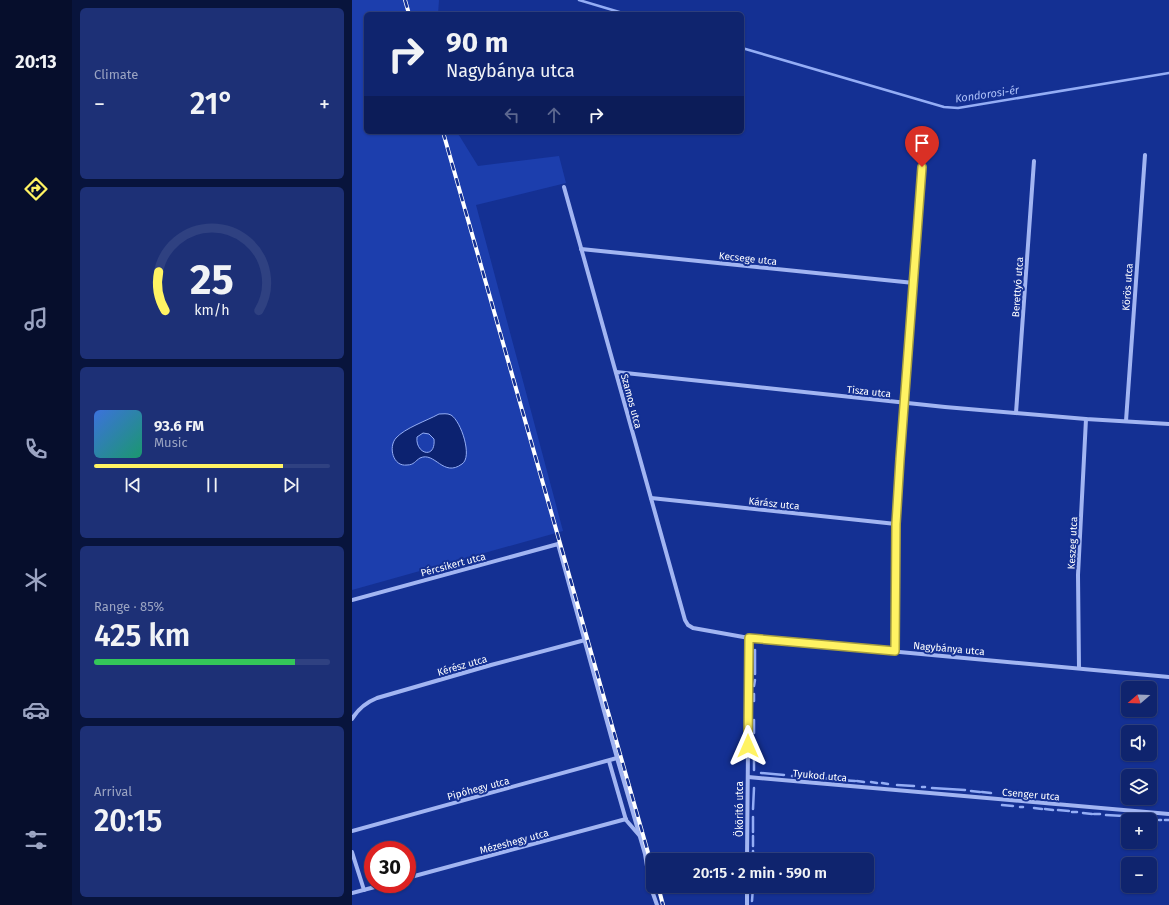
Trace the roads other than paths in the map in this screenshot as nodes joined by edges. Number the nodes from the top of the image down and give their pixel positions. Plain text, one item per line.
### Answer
1 (1146, 155) dead end
2 (1034, 161) dead end
3 (922, 167) dead end
4 (564, 187) dead end
5 (581, 248) junction
6 (914, 283) junction
7 (616, 372) junction
8 (904, 403) junction
9 (1016, 413) junction
10 (1086, 419) junction
11 (1126, 421) junction
12 (1169, 424) edge
13 (651, 498) junction
14 (896, 524) junction
15 (352, 600) edge
16 (685, 620) joint
17 (749, 638) junction
18 (585, 640) junction
19 (895, 651) junction
20 (1079, 668) junction
21 (1169, 677) edge
22 (352, 719) edge
23 (617, 758) junction
24 (609, 761) junction
25 (748, 777) junction
26 (891, 789) joint
27 (1169, 814) edge
28 (626, 818) junction
29 (352, 831) edge
30 (640, 836) junction
31 (352, 852) edge
32 (747, 853) edge
33 (416, 876) edge
34 (364, 890) joint
35 (352, 893) edge
36 (747, 893) edge
37 (656, 905) edge
38 (747, 905) edge

1 - 11 street, Körös utca
2 - 9 street, Berettyó utca
3 - 6 street
4 - 5 street, Szamos utca
5 - 6 street, Kecsege utca
5 - 7 street, Szamos utca
6 - 8 street
7 - 8 street, Tisza utca
7 - 13 street, Szamos utca
8 - 9 street, Tisza utca
8 - 14 street
9 - 10 street, Tisza utca
10 - 11 street, Tisza utca
10 - 20 street, Keszeg utca
11 - 12 street, Tisza utca
13 - 14 street, Kárász utca
13 - 16 street, Szamos utca
14 - 19 street
15 - 18 street, Pércsikert utca
16 - 17 street, Nagybánya utca
17 - 19 street, Nagybánya utca
17 - 25 street, Ököritó utca
18 - 22 street, Kérész utca
18 - 23 street
19 - 20 street, Nagybánya utca
20 - 21 street, Nagybánya utca
23 - 24 street, Pipóhegy utca
23 - 30 street
24 - 28 street
24 - 29 street, Pipóhegy utca
25 - 26 street, Tyukod utca
25 - 32 street, Ököritó utca
26 - 27 street, Csenger utca
28 - 30 street
28 - 33 street, Mézeshegy utca
30 - 37 street
31 - 34 street
34 - 35 street
36 - 38 street

